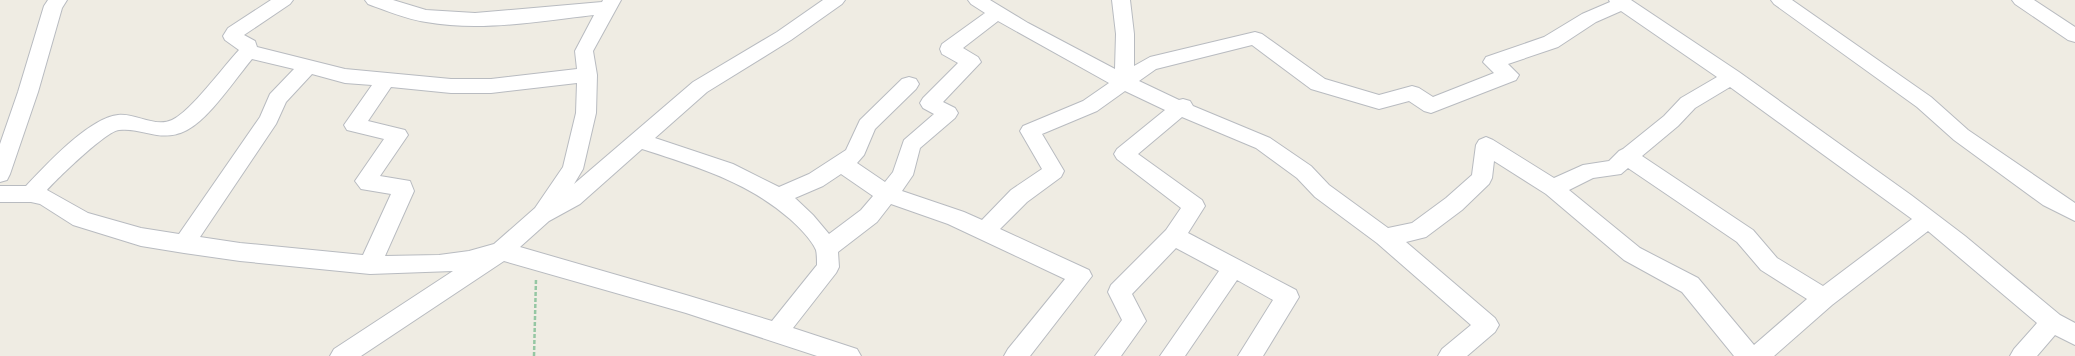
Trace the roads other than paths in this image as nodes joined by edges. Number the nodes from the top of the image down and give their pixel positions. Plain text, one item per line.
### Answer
1 (58, 0) edge
2 (284, 0) edge
3 (374, 0) edge
4 (836, 0) edge
5 (977, 0) edge
6 (1121, 0) edge
7 (1780, 0) edge
8 (2021, 0) edge
9 (1620, 1) edge
10 (609, 4) edge
11 (997, 13) junction
12 (2075, 36) edge
13 (248, 51) junction
14 (308, 67) junction
15 (587, 75) junction
16 (1732, 77) junction
17 (386, 80) junction
18 (1124, 82) junction
19 (909, 84) dead end
20 (1182, 107) junction
21 (638, 140) junction
22 (1626, 156) junction
23 (842, 164) junction
24 (0, 174) edge
25 (1554, 188) junction
26 (0, 194) edge
27 (31, 194) junction
28 (887, 194) junction
29 (777, 197) junction
30 (2075, 213) edge
31 (541, 216) junction
32 (1928, 220) junction
33 (985, 231) junction
34 (1174, 236) junction
35 (1385, 237) junction
36 (184, 244) junction
37 (827, 248) junction
38 (501, 251) junction
39 (370, 265) junction
40 (1234, 268) junction
41 (1824, 298) junction
42 (2052, 322) junction
43 (777, 332) junction
44 (2075, 335) edge
45 (342, 356) edge
46 (849, 356) edge
47 (1016, 356) edge
48 (1107, 356) edge
49 (1172, 356) edge
50 (1250, 356) edge
51 (1450, 356) edge
52 (1748, 356) edge
53 (1758, 356) edge
54 (2022, 356) edge

1 - 24 street
2 - 13 street
3 - 10 street
4 - 21 street
5 - 11 street
6 - 18 street
7 - 30 street
8 - 12 street
9 - 16 street
9 - 18 street
10 - 15 street
11 - 18 street
11 - 28 street
13 - 14 street
13 - 27 street
14 - 17 street
14 - 36 street
15 - 17 street
15 - 31 street
16 - 22 street
16 - 32 street
17 - 39 street
18 - 20 street
18 - 33 street
19 - 23 street
20 - 34 street
20 - 35 street
21 - 29 street
21 - 31 street
22 - 25 street
22 - 41 street
23 - 28 street
23 - 29 street
25 - 35 street
25 - 52 street
26 - 27 street
27 - 36 street
28 - 33 street
28 - 37 street
29 - 37 street
31 - 38 street
32 - 41 street
32 - 42 street
33 - 47 street
34 - 40 street
34 - 48 street
35 - 51 street
36 - 39 street
37 - 43 street
38 - 39 street
38 - 43 street
38 - 45 street
40 - 49 street
40 - 50 street
41 - 53 street
42 - 44 street
42 - 54 street
43 - 46 street

